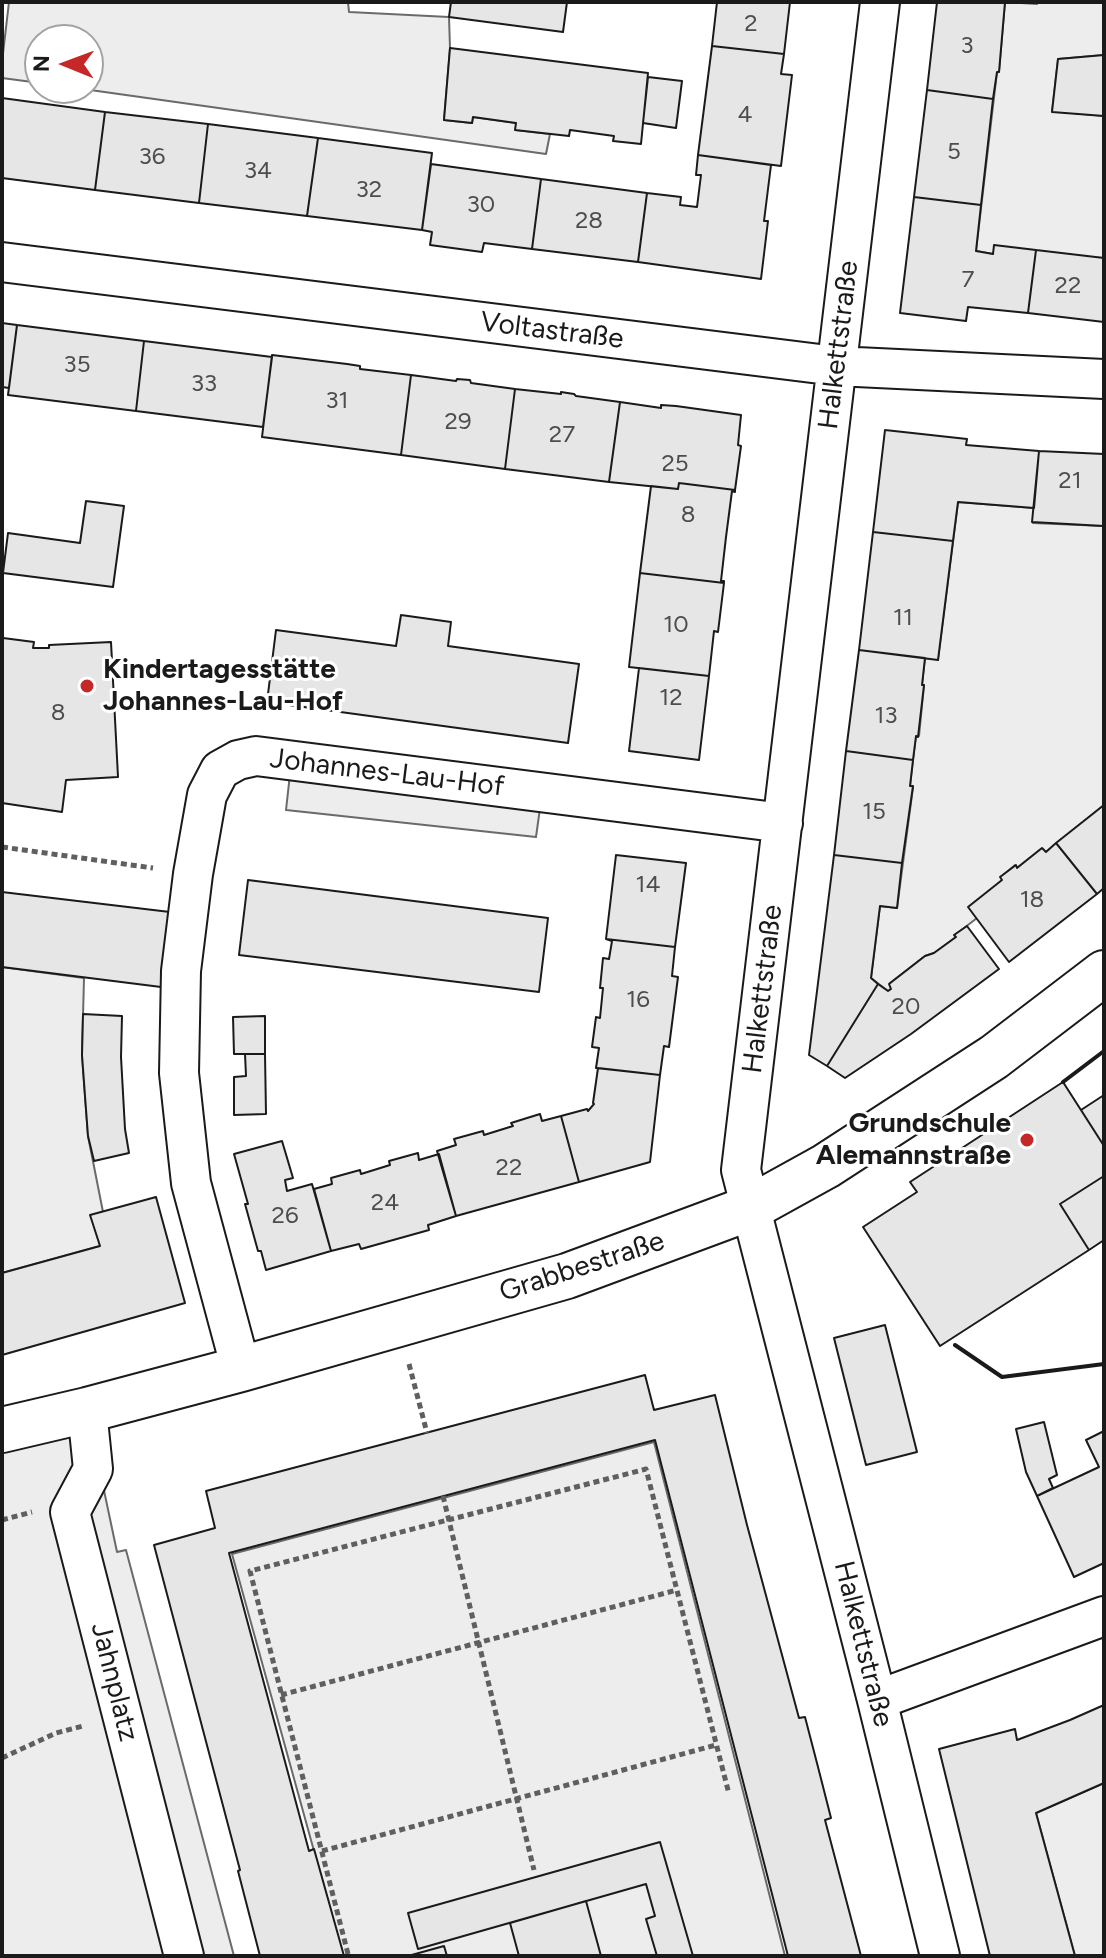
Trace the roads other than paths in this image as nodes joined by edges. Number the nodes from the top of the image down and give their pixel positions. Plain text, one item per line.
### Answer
1 (880, 2) edge
2 (2, 262) edge
3 (836, 366) junction
4 (1104, 379) edge
5 (783, 823) junction
6 (1104, 973) edge
7 (750, 1208) junction
8 (241, 1369) junction
9 (87, 1410) junction
10 (2, 1430) edge
11 (1104, 1616) edge
12 (877, 1700) junction
13 (184, 1956) edge
14 (940, 1956) edge

1 - 3 street, Halkettstraße
2 - 3 street, Voltastraße
3 - 4 street, Voltastraße
3 - 5 street, Halkettstraße
5 - 7 street, Halkettstraße
5 - 8 street, Johannes-Lau-Hof
6 - 7 street, Grabbestraße
7 - 8 street, Grabbestraße
7 - 12 street, Halkettstraße
8 - 9 street, Grabbestraße
9 - 10 street, Grabbestraße
9 - 13 street, Jahnplatz
11 - 12 street
12 - 14 street, Halkettstraße

